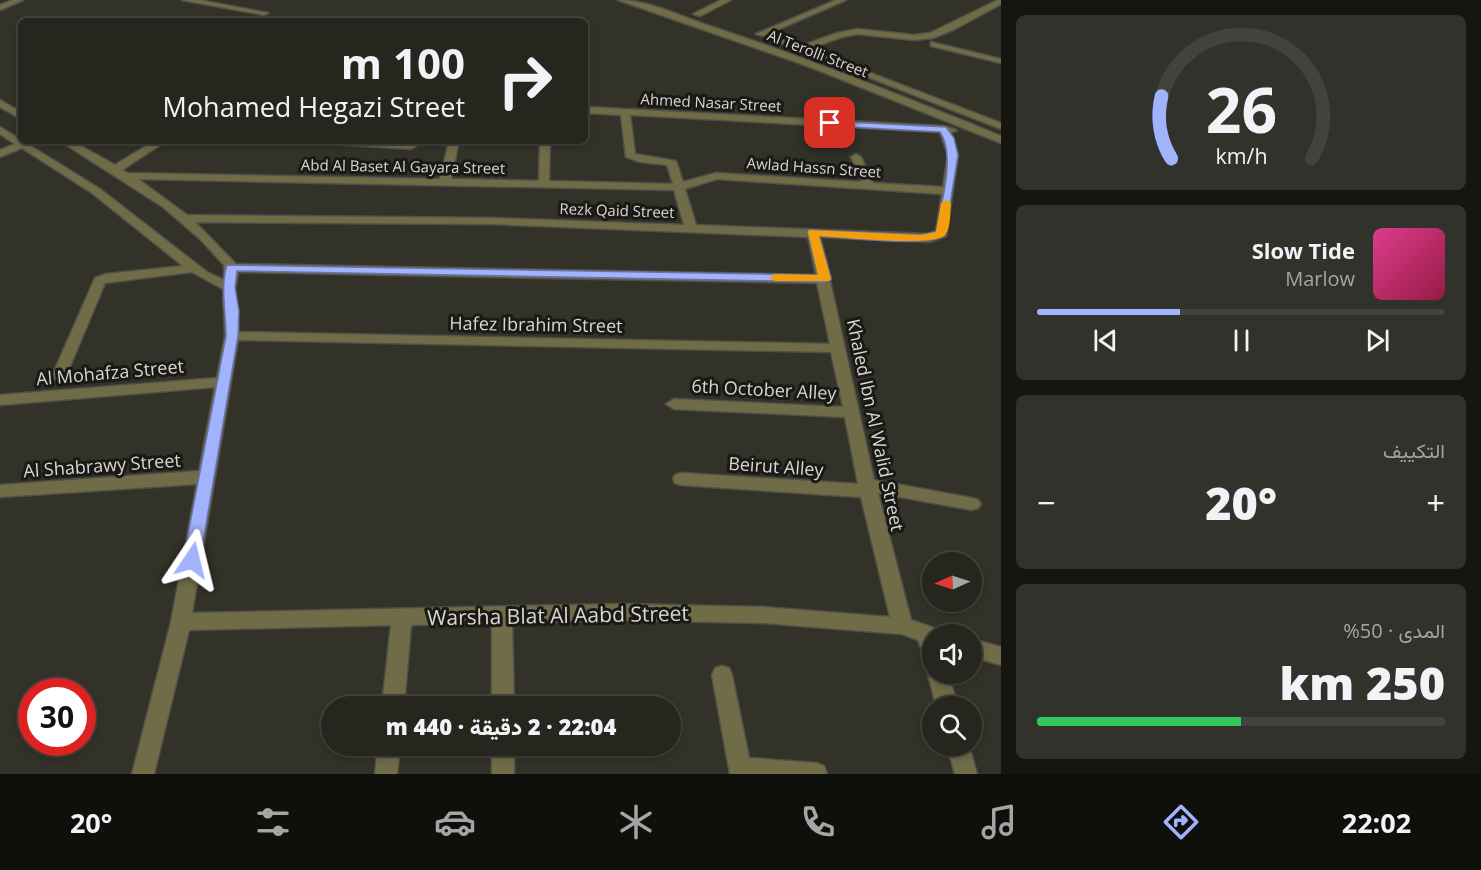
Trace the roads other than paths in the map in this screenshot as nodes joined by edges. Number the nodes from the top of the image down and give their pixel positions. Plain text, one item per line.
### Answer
1 (19, 0) edge
2 (186, 0) edge
3 (622, 0) edge
4 (649, 0) edge
5 (727, 0) edge
6 (842, 0) edge
7 (1001, 1) edge
8 (0, 5) edge
9 (264, 13) dead end
10 (698, 14) junction
11 (718, 21) dead end
12 (749, 31) dead end
13 (760, 34) junction
14 (934, 44) dead end
15 (802, 49) junction
16 (1001, 60) edge
17 (0, 104) edge
18 (588, 110) edge
19 (625, 113) junction
20 (18, 114) edge
21 (1001, 126) edge
22 (943, 129) junction
23 (0, 130) edge
24 (979, 131) junction
25 (18, 140) edge
26 (1001, 140) edge
27 (24, 144) joint
28 (70, 144) edge
29 (156, 144) edge
30 (391, 144) edge
31 (453, 144) edge
32 (546, 144) edge
33 (411, 146) dead end
34 (0, 154) edge
35 (856, 157) dead end
36 (115, 170) junction
37 (127, 177) junction
38 (445, 182) junction
39 (544, 184) junction
40 (870, 186) junction
41 (679, 187) junction
42 (948, 191) junction
43 (182, 218) junction
44 (691, 228) junction
45 (813, 232) junction
46 (196, 268) junction
47 (231, 268) junction
48 (825, 279) junction
49 (229, 287) junction
50 (232, 336) junction
51 (839, 348) junction
52 (59, 376) dead end
53 (224, 382) junction
54 (0, 400) edge
55 (674, 404) dead end
56 (852, 412) junction
57 (206, 477) junction
58 (681, 479) dead end
59 (867, 488) junction
60 (0, 491) edge
61 (972, 504) dead end
62 (502, 615) junction
63 (402, 617) junction
64 (181, 622) junction
65 (902, 626) junction
66 (922, 633) edge
67 (982, 651) edge
68 (1001, 656) edge
69 (722, 675) dead end
70 (394, 696) edge
71 (502, 696) edge
72 (388, 756) edge
73 (503, 756) edge
74 (961, 756) edge
75 (741, 771) edge
76 (144, 774) edge
77 (386, 774) edge
78 (503, 774) edge
79 (816, 774) edge
80 (966, 774) edge

1 - 8 street
2 - 9 street
3 - 24 street, Al Terolli Street
4 - 10 street
5 - 10 street
6 - 13 street
7 - 15 street
10 - 11 street
12 - 13 street, Al Terolli Street
13 - 15 street, Al Terolli Street
14 - 16 street
15 - 21 street, Al Terolli Street
17 - 20 street
18 - 19 street, Ahmed Nasar Street
19 - 22 street, Ahmed Nasar Street
19 - 41 street
22 - 24 street, Ahmed Nasar Street
22 - 42 street, Rezk Qaid Street
23 - 25 street
24 - 26 street, Al Terolli Street
27 - 34 street
27 - 46 street
28 - 36 street
29 - 36 street
30 - 33 street
31 - 38 street
32 - 39 street
35 - 40 street
36 - 37 street
37 - 38 street, Abd Al Baset Al Gayara Street
37 - 43 street
38 - 39 street, Abd Al Baset Al Gayara Street
39 - 41 street, Abd Al Baset Al Gayara Street
40 - 41 street, Awlad Hassn Street
40 - 42 street, Awlad Hassn Street
41 - 44 street
42 - 45 street, Rezk Qaid Street
43 - 44 street, Rezk Qaid Street
43 - 47 street
44 - 45 street, Rezk Qaid Street
45 - 48 street, Khaled Ibn Al Walid Street
46 - 49 street
46 - 52 street
47 - 48 street
47 - 49 street
48 - 51 street, Khaled Ibn Al Walid Street
49 - 50 street
50 - 51 street, Hafez Ibrahim Street
50 - 53 street
51 - 56 street, Khaled Ibn Al Walid Street
53 - 54 street, Al Mohafza Street
53 - 57 street
55 - 56 street, 6th October Alley
56 - 59 street, Khaled Ibn Al Walid Street
57 - 60 street, Al Shabrawy Street
57 - 64 street
58 - 59 street, Beirut Alley
59 - 61 street, Beirut Alley
59 - 65 street, Khaled Ibn Al Walid Street
62 - 63 street, Warsha Blat Al Aabd Street
62 - 65 street, Warsha Blat Al Aabd Street
62 - 71 street
63 - 64 street, Warsha Blat Al Aabd Street
63 - 70 street
64 - 76 street
65 - 66 street, Warsha Blat Al Aabd Street
67 - 68 street
69 - 75 street
72 - 77 street
73 - 78 street
74 - 80 street
75 - 79 street

